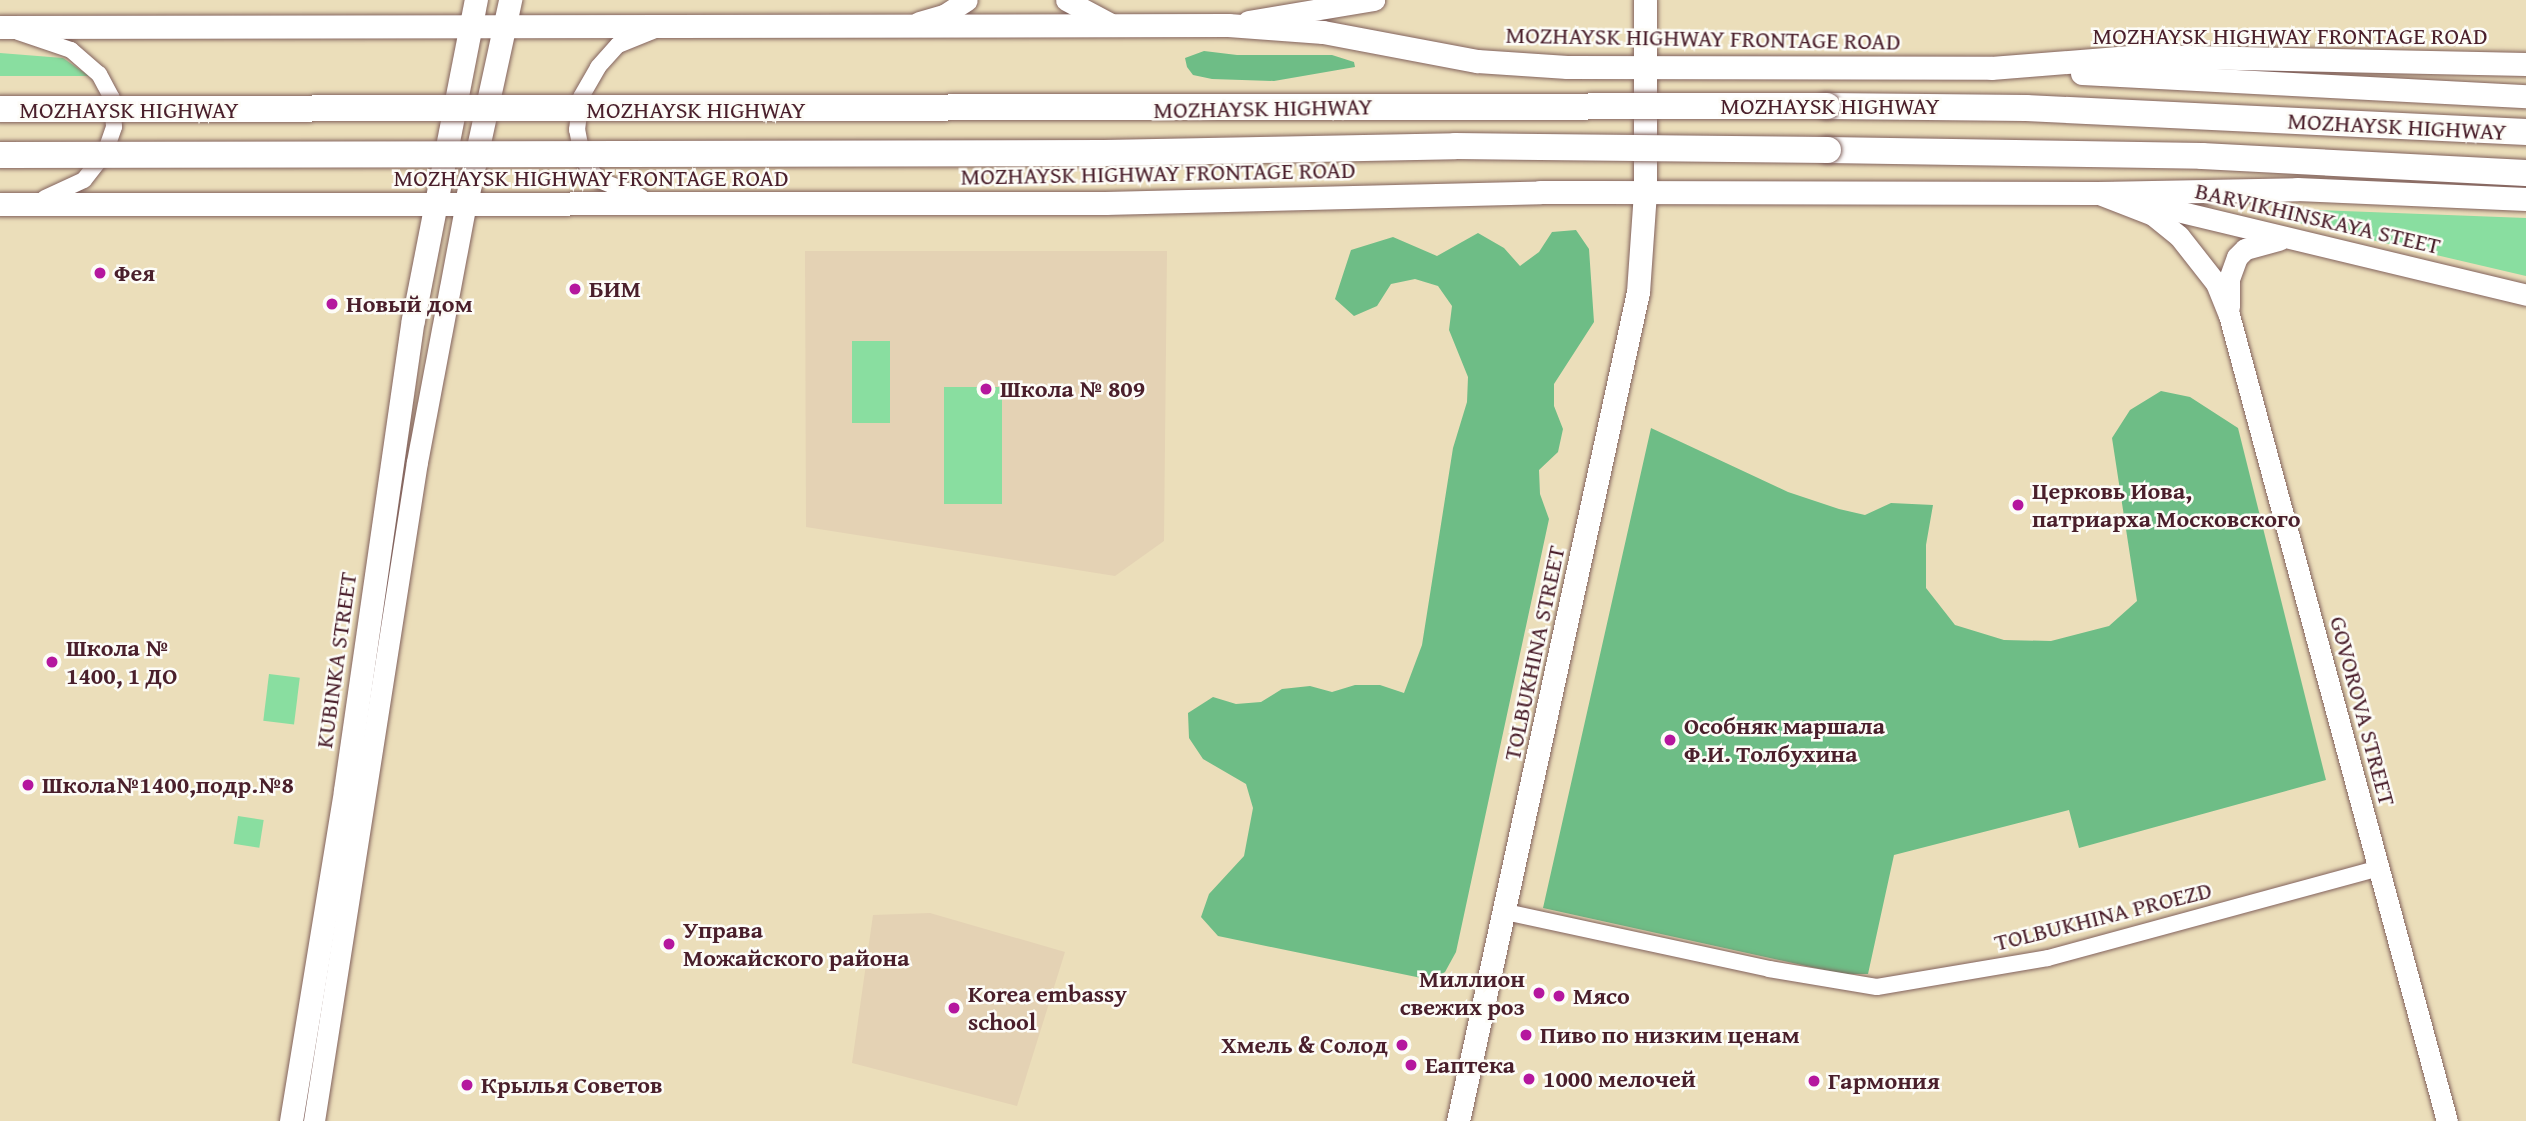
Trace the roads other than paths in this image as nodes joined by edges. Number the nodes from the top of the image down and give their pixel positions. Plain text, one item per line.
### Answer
1 (476, 0) edge
2 (510, 0) edge
3 (967, 0) edge
4 (1066, 0) edge
5 (1374, 0) edge
6 (1644, 0) edge
7 (682, 23) junction
8 (916, 23) junction
9 (1109, 23) junction
10 (471, 24) junction
11 (505, 24) junction
12 (1228, 24) junction
13 (3, 27) edge
14 (2526, 64) edge
15 (1646, 67) junction
16 (1991, 68) junction
17 (2526, 96) edge
18 (0, 109) edge
19 (2526, 132) edge
20 (0, 155) edge
21 (2526, 173) edge
22 (1645, 193) junction
23 (2097, 193) junction
24 (2526, 199) edge
25 (669, 203) junction
26 (11, 204) edge
27 (432, 207) junction
28 (465, 207) junction
29 (2295, 238) junction
30 (2526, 295) edge
31 (2230, 315) junction
32 (2379, 868) junction
33 (1506, 912) junction
34 (291, 1121) edge
35 (314, 1121) edge
36 (1458, 1121) edge
37 (2447, 1121) edge

1 - 10 main road, KUBINKA STREET
2 - 11 main road
3 - 8 street
4 - 9 street
5 - 12 street
6 - 15 main road, TOLBUKHINA STREET
7 - 8 main road, MOZHAYSK HIGHWAY FRONTAGE ROAD
7 - 11 main road, MOZHAYSK HIGHWAY FRONTAGE ROAD
7 - 25 street
8 - 9 main road, MOZHAYSK HIGHWAY FRONTAGE ROAD
9 - 12 main road, MOZHAYSK HIGHWAY FRONTAGE ROAD
10 - 11 main road, MOZHAYSK HIGHWAY FRONTAGE ROAD
10 - 13 main road, MOZHAYSK HIGHWAY FRONTAGE ROAD
10 - 27 main road, KUBINKA STREET
11 - 28 main road
12 - 15 main road, MOZHAYSK HIGHWAY FRONTAGE ROAD
13 - 26 street
14 - 16 main road, MOZHAYSK HIGHWAY FRONTAGE ROAD
15 - 16 main road, MOZHAYSK HIGHWAY FRONTAGE ROAD
15 - 22 main road, TOLBUKHINA STREET
16 - 17 main road
18 - 19 main road, MOZHAYSK HIGHWAY, bridge
20 - 21 main road, MOZHAYSK HIGHWAY, bridge
22 - 23 main road, MOZHAYSK HIGHWAY FRONTAGE ROAD
22 - 25 main road, MOZHAYSK HIGHWAY FRONTAGE ROAD
22 - 33 main road, TOLBUKHINA STREET
23 - 24 main road, MOZHAYSK HIGHWAY FRONTAGE ROAD
23 - 29 street, BARVIKHINSKAYA STEET
23 - 31 street, GOVOROVA STREET
25 - 28 main road, MOZHAYSK HIGHWAY FRONTAGE ROAD
26 - 27 main road, MOZHAYSK HIGHWAY FRONTAGE ROAD
27 - 28 main road, MOZHAYSK HIGHWAY FRONTAGE ROAD
27 - 34 main road, KUBINKA STREET
28 - 35 street
29 - 30 street, BARVIKHINSKAYA STEET
29 - 31 street, GOVOROVA STREET
31 - 32 street, GOVOROVA STREET
32 - 33 street, TOLBUKHINA PROEZD
32 - 37 street, GOVOROVA STREET
33 - 36 main road, TOLBUKHINA STREET

